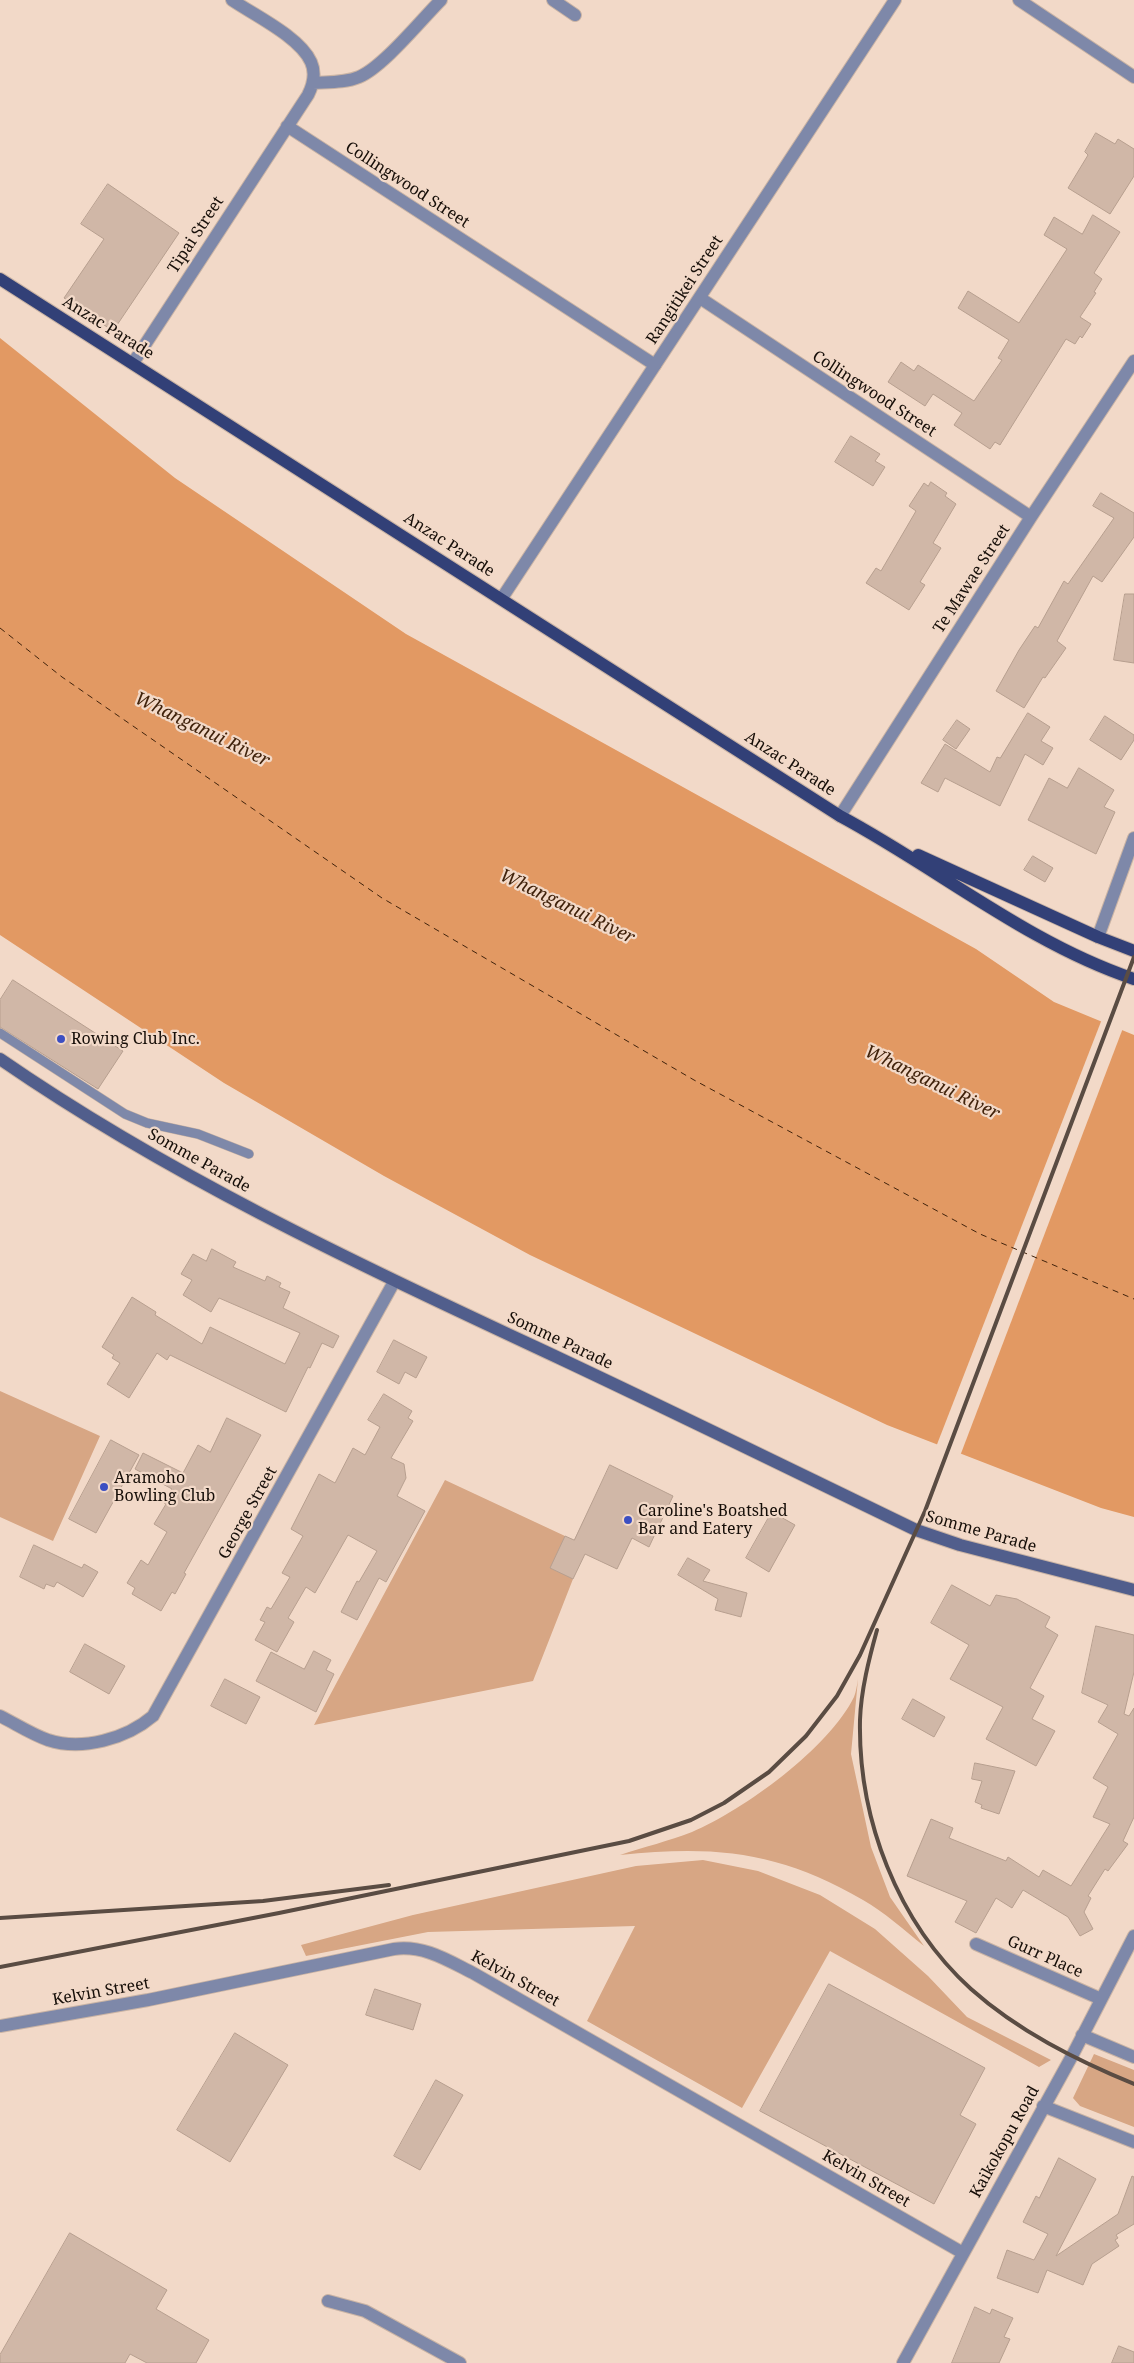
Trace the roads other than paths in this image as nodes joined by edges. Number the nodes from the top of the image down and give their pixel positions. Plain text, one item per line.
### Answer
1 (232, 0) edge
2 (441, 0) edge
3 (553, 0) edge
4 (895, 0) edge
5 (1019, 0) edge
6 (575, 15) dead end
7 (1134, 77) edge
8 (313, 84) junction
9 (287, 126) junction
10 (0, 279) edge
11 (700, 298) junction
12 (1134, 361) edge
13 (133, 363) junction
14 (655, 365) junction
15 (1031, 516) junction
16 (502, 598) junction
17 (840, 816) junction
18 (882, 838) junction
19 (1134, 838) edge
20 (1098, 937) junction
21 (1134, 951) edge
22 (1134, 979) edge
23 (0, 1033) edge
24 (0, 1058) edge
25 (249, 1154) dead end
26 (394, 1282) junction
27 (1134, 1590) edge
28 (0, 1716) edge
29 (1134, 1936) edge
30 (976, 1944) dead end
31 (1101, 1999) junction
32 (0, 2026) edge
33 (1082, 2034) junction
34 (1134, 2057) edge
35 (1042, 2106) junction
36 (1134, 2142) edge
37 (963, 2253) junction
38 (328, 2301) dead end
39 (460, 2363) edge
40 (903, 2363) edge

1 - 8 street
2 - 8 street
3 - 6 street
4 - 11 street, Rangitikei Street
5 - 7 street
8 - 9 street
9 - 13 street, Tipai Street
9 - 14 street, Collingwood Street
10 - 13 main road, Anzac Parade
11 - 14 street, Rangitikei Street
11 - 15 street, Collingwood Street
12 - 15 street, Te Mawae Street
13 - 16 main road, Anzac Parade
14 - 16 street, Rangitikei Street
15 - 17 street, Te Mawae Street
16 - 17 main road, Anzac Parade
17 - 18 main road, Anzac Parade
18 - 20 main road, Anzac Parade
18 - 22 main road, Anzac Parade
19 - 20 street
20 - 21 main road, Anzac Parade
23 - 25 lane
24 - 26 main road, Somme Parade
26 - 27 main road, Somme Parade
26 - 28 street, George Street
29 - 31 street, Kaikokopu Road
30 - 31 street, Gurr Place
31 - 33 street, Kaikokopu Road
32 - 37 street, Kelvin Street
33 - 34 street
33 - 35 street, Kaikokopu Road
35 - 36 street
35 - 37 street, Kaikokopu Road
37 - 40 street, Kaikokopu Road
38 - 39 street

